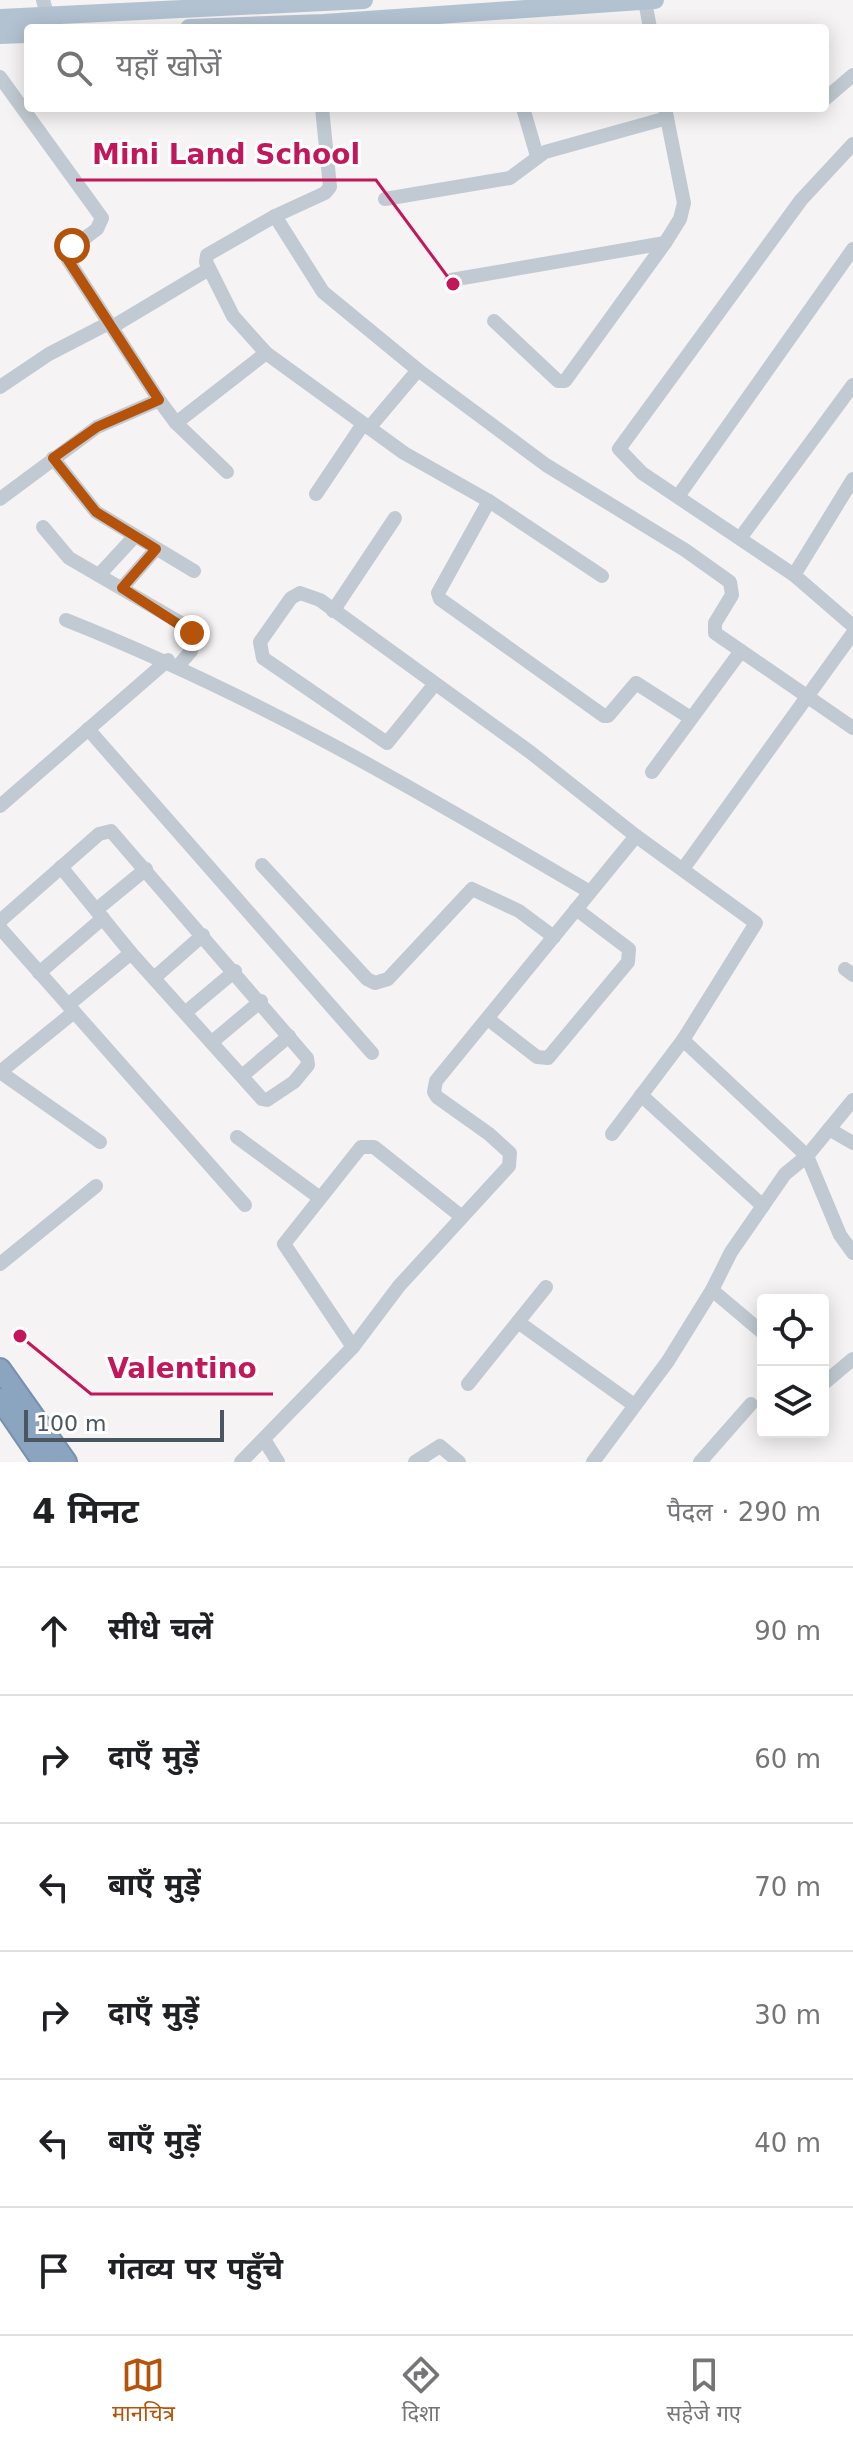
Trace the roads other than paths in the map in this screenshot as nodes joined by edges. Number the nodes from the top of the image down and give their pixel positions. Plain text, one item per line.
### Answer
1 (364, 0) edge
2 (655, 0) edge
3 (324, 1) edge
4 (645, 1) edge
5 (48, 14) edge
6 (0, 18) edge
7 (324, 23) junction
8 (297, 24) edge
9 (649, 24) edge
10 (24, 34) edge
11 (0, 35) edge
12 (853, 75) edge
13 (0, 77) edge
14 (829, 96) edge
15 (24, 110) edge
16 (25, 112) edge
17 (322, 112) edge
18 (524, 112) edge
19 (666, 113) edge
20 (853, 144) edge
21 (537, 156) junction
22 (385, 199) dead end
23 (275, 216) junction
24 (665, 243) junction
25 (853, 249) edge
26 (209, 269) junction
27 (451, 280) dead end
28 (494, 321) dead end
29 (110, 325) junction
30 (266, 353) junction
31 (418, 370) junction
32 (853, 385) edge
33 (0, 387) edge
34 (159, 400) junction
35 (176, 423) junction
36 (366, 426) junction
37 (53, 458) junction
38 (227, 472) dead end
39 (853, 479) edge
40 (316, 494) dead end
41 (679, 495) junction
42 (0, 499) edge
43 (489, 501) junction
44 (395, 518) dead end
45 (43, 527) dead end
46 (135, 536) junction
47 (741, 537) junction
48 (156, 549) junction
49 (194, 571) dead end
50 (99, 575) junction
51 (794, 575) junction
52 (602, 576) dead end
53 (122, 588) junction
54 (333, 611) junction
55 (66, 620) dead end
56 (853, 626) edge
57 (853, 633) edge
58 (741, 651) junction
59 (174, 663) junction
60 (434, 685) junction
61 (808, 695) junction
62 (689, 717) junction
63 (853, 728) edge
64 (88, 729) junction
65 (652, 772) dead end
66 (0, 806) edge
67 (636, 836) junction
68 (262, 865) dead end
69 (61, 867) junction
70 (146, 869) junction
71 (683, 869) junction
72 (590, 892) junction
73 (576, 909) junction
74 (99, 914) junction
75 (0, 921) edge
76 (0, 928) edge
77 (203, 935) junction
78 (554, 937) junction
79 (131, 953) junction
80 (235, 971) junction
81 (39, 973) junction
82 (154, 978) junction
83 (261, 1001) junction
84 (71, 1009) junction
85 (186, 1012) junction
86 (488, 1019) junction
87 (289, 1036) junction
88 (683, 1040) junction
89 (212, 1042) junction
90 (372, 1053) dead end
91 (0, 1072) edge
92 (242, 1076) junction
93 (641, 1095) junction
94 (853, 1100) edge
95 (829, 1129) junction
96 (612, 1134) dead end
97 (237, 1137) dead end
98 (100, 1142) dead end
99 (853, 1143) edge
100 (807, 1156) junction
101 (96, 1186) dead end
102 (320, 1198) junction
103 (245, 1205) dead end
104 (763, 1206) junction
105 (462, 1217) junction
106 (853, 1253) edge
107 (0, 1264) edge
108 (546, 1287) dead end
109 (712, 1290) junction
110 (518, 1322) junction
111 (757, 1328) edge
112 (353, 1347) junction
113 (853, 1359) edge
114 (0, 1369) edge
115 (829, 1379) edge
116 (468, 1384) dead end
117 (0, 1399) edge
118 (751, 1404) dead end
119 (634, 1405) junction
120 (265, 1441) junction
121 (43, 1462) edge
122 (66, 1462) edge
123 (241, 1462) edge
124 (278, 1462) edge
125 (415, 1462) edge
126 (459, 1462) edge
127 (593, 1462) edge
128 (700, 1462) edge

1 - 3 main road
2 - 4 main road
3 - 5 main road
3 - 7 street
4 - 7 main road
4 - 9 street
5 - 6 main road
7 - 8 main road
10 - 11 main road
12 - 14 street
13 - 15 street
16 - 29 street
17 - 23 street
18 - 21 street
19 - 21 street
19 - 24 street
20 - 41 street
21 - 22 street
23 - 26 street
23 - 31 street
24 - 27 street
24 - 28 street
25 - 41 street
26 - 29 street
26 - 30 street
29 - 33 street
29 - 34 street
30 - 35 street
30 - 36 street
31 - 36 street
31 - 58 street
32 - 47 street
34 - 35 street
34 - 37 street
35 - 38 street
36 - 40 street
36 - 43 street
37 - 42 street
37 - 46 street
39 - 51 street
41 - 47 street
43 - 52 street
43 - 62 street
44 - 54 street
45 - 50 street
46 - 48 street
46 - 50 street
47 - 51 street
48 - 49 street
48 - 53 street
50 - 53 street
51 - 56 street
53 - 59 street
54 - 60 street
54 - 60 street
55 - 59 street
57 - 61 street
58 - 61 street
58 - 62 street
59 - 64 street
59 - 72 street
60 - 67 street
61 - 63 street
61 - 71 street
62 - 65 street
64 - 66 street
64 - 90 street
67 - 71 street
67 - 72 street
68 - 78 street
69 - 70 street
69 - 74 street
69 - 75 street
70 - 74 street
70 - 77 street
71 - 88 street
72 - 73 street
73 - 78 street
73 - 86 street
74 - 79 street
74 - 81 street
76 - 81 street
77 - 80 street
77 - 82 street
78 - 86 street
79 - 82 street
79 - 84 street
80 - 83 street
80 - 85 street
81 - 84 street
82 - 85 street
83 - 87 street
83 - 89 street
84 - 91 street
84 - 103 street
85 - 89 street
86 - 105 street
87 - 92 street
87 - 92 street
88 - 93 street
88 - 100 street
89 - 92 street
91 - 98 street
93 - 96 street
93 - 104 street
94 - 95 street
95 - 99 street
95 - 100 street
97 - 102 street
100 - 104 street
100 - 106 street
101 - 107 street
102 - 105 street
102 - 112 street
104 - 109 street
105 - 112 street
108 - 110 street
109 - 111 street
109 - 119 street
110 - 116 street
110 - 119 street
112 - 120 street
113 - 115 street
114 - 122 highway
117 - 121 highway
118 - 128 street
119 - 127 street
120 - 123 street
120 - 124 street
125 - 126 street

